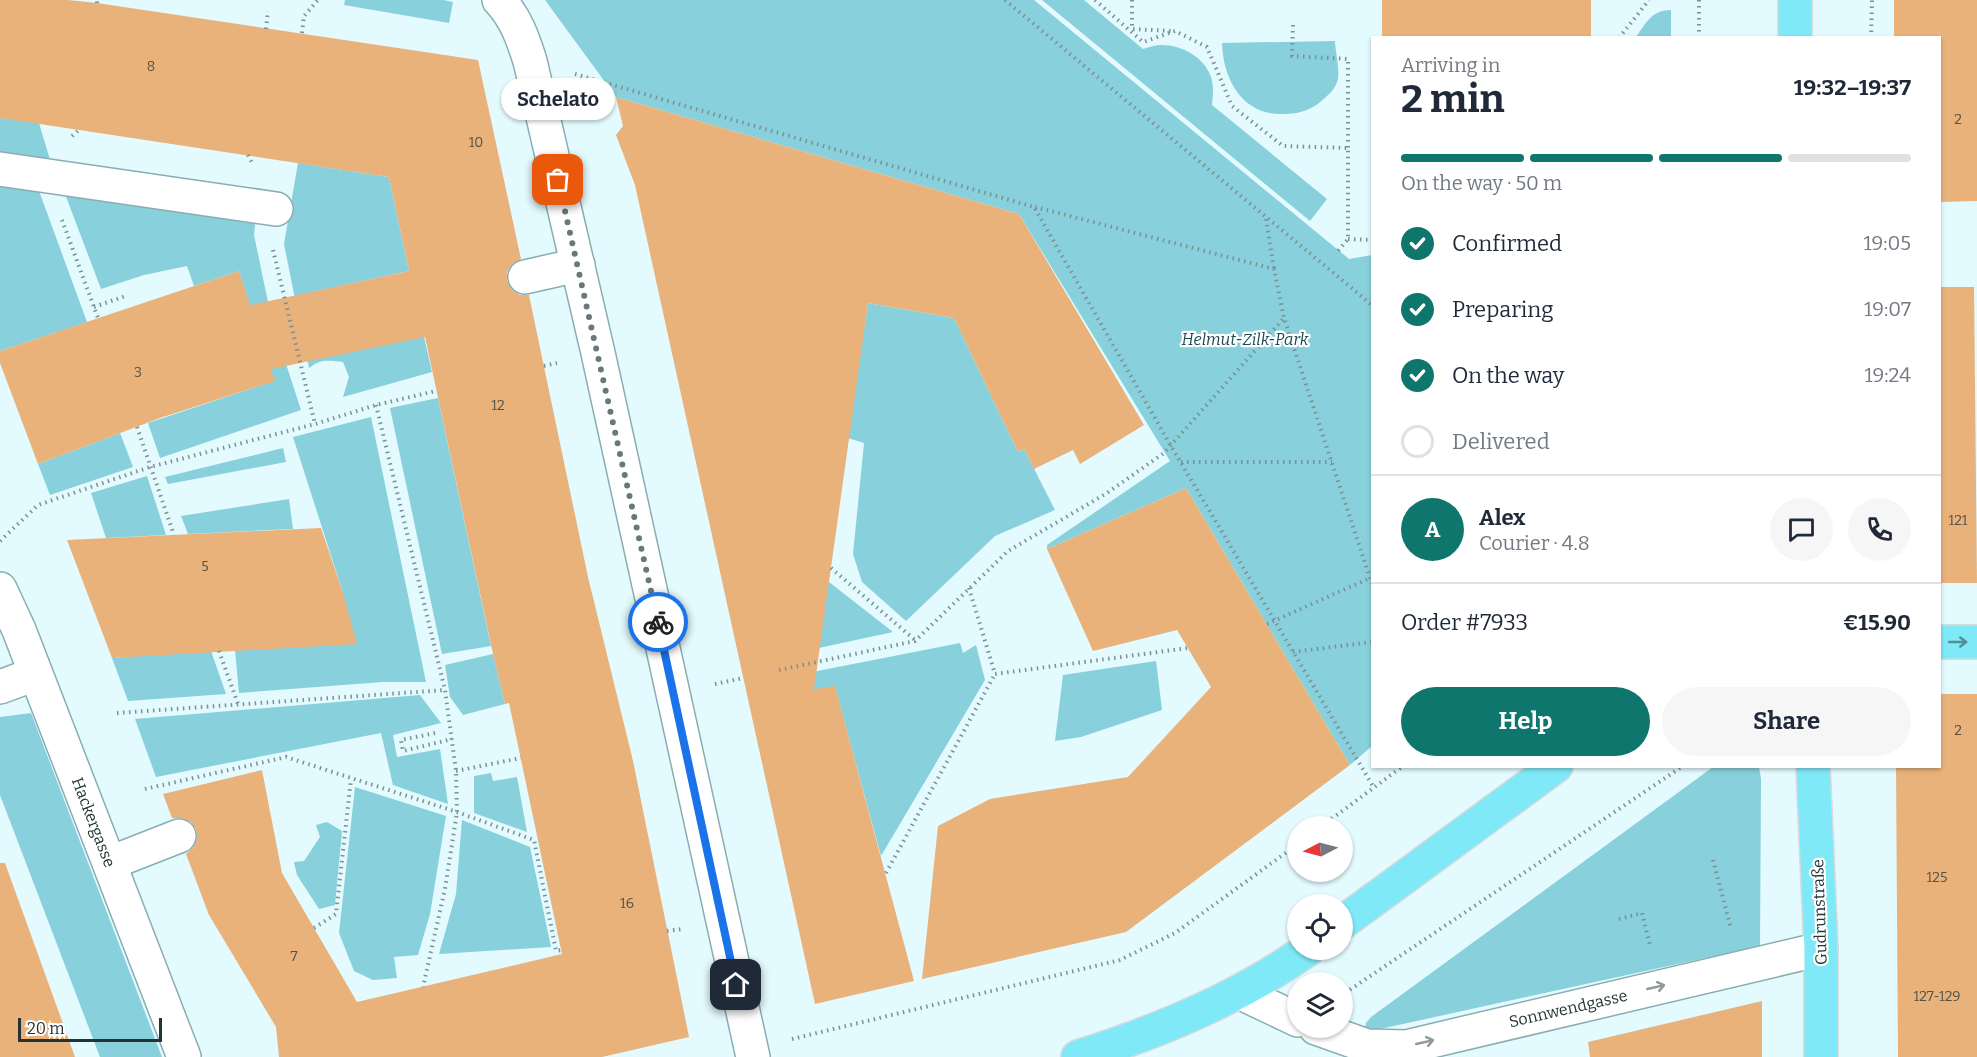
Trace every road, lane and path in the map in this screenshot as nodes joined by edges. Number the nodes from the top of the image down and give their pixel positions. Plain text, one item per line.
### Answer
1 (318, 0) edge
2 (500, 0) edge
3 (1005, 0) edge
4 (1095, 0) edge
5 (1132, 0) edge
6 (1649, 0) edge
7 (1699, 0) edge
8 (1795, 0) edge
9 (1872, 0) edge
10 (268, 11) dead end
11 (1293, 25) dead end
12 (266, 29) dead end
13 (1175, 31) junction
14 (302, 33) dead end
15 (1621, 36) edge
16 (1699, 36) edge
17 (1795, 36) edge
18 (1871, 36) edge
19 (531, 61) junction
20 (1348, 148) junction
21 (0, 170) edge
22 (45, 176) junction
23 (1034, 207) junction
24 (276, 209) joint
25 (1266, 218) junction
26 (1348, 239) junction
27 (1371, 240) edge
28 (1338, 251) dead end
29 (578, 265) junction
30 (1274, 268) junction
31 (525, 277) dead end
32 (128, 295) dead end
33 (1371, 304) edge
34 (94, 306) junction
35 (98, 318) dead end
36 (1284, 318) junction
37 (436, 391) dead end
38 (376, 405) junction
39 (315, 424) junction
40 (137, 427) dead end
41 (1171, 446) junction
42 (1180, 462) junction
43 (1332, 462) junction
44 (150, 467) junction
45 (174, 535) dead end
46 (0, 541) edge
47 (831, 568) dead end
48 (1370, 578) junction
49 (1371, 581) edge
50 (969, 588) junction
51 (0, 589) edge
52 (1275, 622) junction
53 (1267, 624) dead end
54 (915, 641) junction
55 (1371, 642) edge
56 (1941, 642) edge
57 (1977, 642) edge
58 (1188, 648) dead end
59 (219, 651) dead end
60 (1293, 652) junction
61 (779, 670) dead end
62 (35, 674) junction
63 (995, 674) junction
64 (0, 687) edge
65 (445, 690) junction
66 (238, 704) junction
67 (117, 713) dead end
68 (435, 733) dead end
69 (452, 740) junction
70 (521, 758) dead end
71 (1400, 768) edge
72 (1553, 768) edge
73 (1680, 768) edge
74 (1813, 768) edge
75 (456, 771) junction
76 (351, 779) junction
77 (1374, 788) junction
78 (145, 789) dead end
79 (457, 812) junction
80 (1336, 816) edge
81 (179, 836) dead end
82 (1287, 852) edge
83 (1713, 860) dead end
84 (110, 863) junction
85 (886, 873) dead end
86 (1353, 915) edge
87 (1619, 919) dead end
88 (314, 928) dead end
89 (1821, 949) junction
90 (561, 950) dead end
91 (1292, 960) edge
92 (1740, 967) junction
93 (1353, 986) edge
94 (1661, 986) junction
95 (423, 987) dead end
96 (1239, 992) junction
97 (1287, 1015) edge
98 (1344, 1038) edge
99 (752, 1053) edge
100 (184, 1057) edge
101 (1078, 1057) edge
102 (1821, 1057) edge

1 - 14 path
2 - 19 street
3 - 25 path
4 - 13 path
5 - 13 path
6 - 15 path
7 - 16 path
8 - 17 main road
9 - 18 path
10 - 12 path
11 - 20 path
13 - 20 path
19 - 23 path
19 - 29 street
20 - 26 path
21 - 22 street
22 - 24 street
22 - 34 path
23 - 30 path
23 - 41 path
24 - 39 path
25 - 30 path
25 - 33 path
26 - 27 path
26 - 28 path
29 - 31 street
29 - 99 street
30 - 36 path
32 - 34 path
34 - 35 path
36 - 41 path
36 - 43 path
37 - 38 path
38 - 39 path
38 - 65 path
39 - 44 path
40 - 44 path
41 - 42 path
41 - 50 path
42 - 43 path
42 - 52 path
43 - 48 path
44 - 45 path
44 - 46 path
47 - 54 path
48 - 49 path
48 - 52 path
50 - 54 path
50 - 63 path
51 - 62 street, Hackergasse
52 - 53 path
52 - 60 path
54 - 61 path
55 - 60 path
56 -> 57 main road
58 - 63 path
59 - 66 path
60 - 77 path
62 - 64 street
62 - 84 street, Hackergasse
63 - 85 path
65 - 66 path
65 - 69 path
66 - 67 path
68 - 69 path
69 - 75 path
70 - 75 path
71 - 77 path
72 - 86 main road
73 - 93 path
74 - 89 main road, Gudrunstraße
75 - 79 path
76 - 78 path
76 - 79 path
76 - 88 path
77 - 80 path
79 - 90 path
79 - 95 path
81 - 84 street
82 - 99 path
83 - 92 path
84 - 100 street, Hackergasse
87 - 94 path
89 - 92 street, Sonnwendgasse
89 - 102 main road, Gudrunstraße
91 - 96 main road
92 - 94 street, Sonnwendgasse
98 -> 94 street, Sonnwendgasse
96 - 97 street
96 - 101 main road

